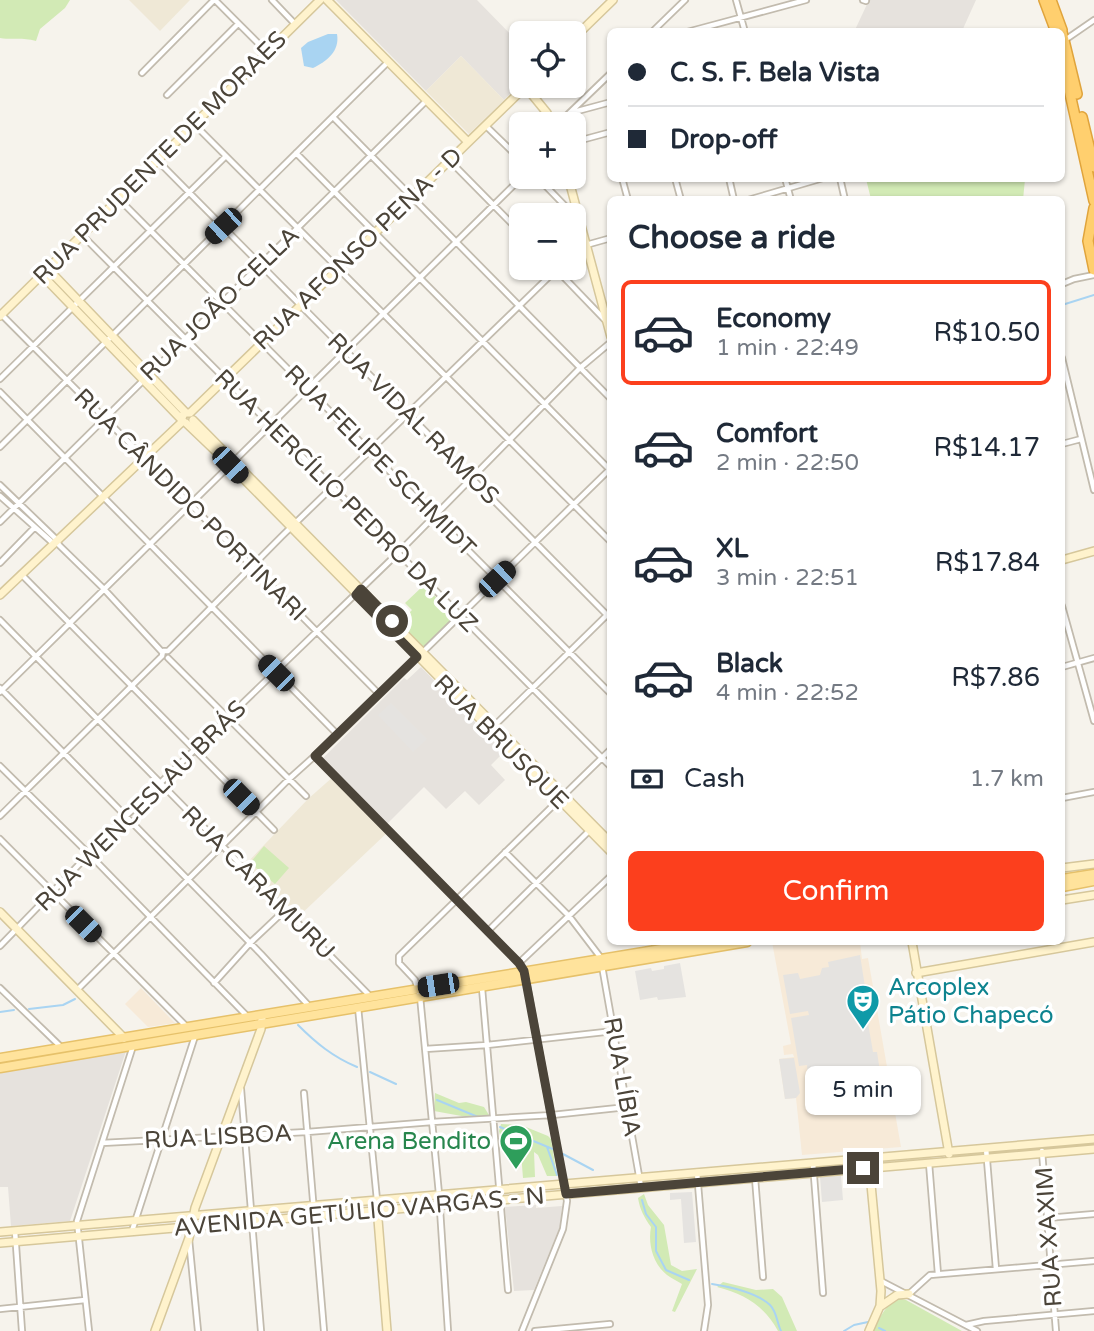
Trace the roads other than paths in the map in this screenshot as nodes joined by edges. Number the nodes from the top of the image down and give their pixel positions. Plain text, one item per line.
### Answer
1 (215, 0) edge
2 (272, 0) edge
3 (320, 0) edge
4 (327, 0) edge
5 (613, 0) edge
6 (685, 0) edge
7 (736, 0) edge
8 (806, 0) edge
9 (1044, 0) edge
10 (1051, 0) edge
11 (741, 17) junction
12 (1094, 20) edge
13 (238, 24) junction
14 (296, 24) junction
15 (586, 26) edge
16 (656, 28) edge
17 (701, 28) edge
18 (743, 28) edge
19 (1054, 28) edge
20 (1061, 28) edge
21 (1065, 36) edge
22 (1065, 43) edge
23 (267, 52) junction
24 (388, 62) junction
25 (1065, 71) edge
26 (142, 73) dead end
27 (607, 77) edge
28 (167, 95) dead end
29 (513, 98) edge
30 (535, 98) edge
31 (427, 100) junction
32 (607, 103) edge
33 (546, 112) edge
34 (572, 112) joint
35 (333, 117) junction
36 (194, 124) junction
37 (485, 125) junction
38 (607, 135) edge
39 (586, 139) edge
40 (468, 142) junction
41 (1091, 144) edge
42 (509, 148) edge
43 (296, 153) junction
44 (371, 155) junction
45 (226, 156) junction
46 (157, 160) junction
47 (449, 160) junction
48 (1094, 167) edge
49 (786, 182) edge
50 (809, 182) edge
51 (788, 188) junction
52 (510, 189) edge
53 (549, 189) edge
54 (259, 190) junction
55 (189, 192) junction
56 (334, 192) junction
57 (761, 196) edge
58 (790, 196) edge
59 (412, 197) junction
60 (118, 198) junction
61 (1094, 201) edge
62 (562, 203) edge
63 (493, 205) junction
64 (1094, 208) edge
65 (509, 221) edge
66 (223, 226) junction
67 (298, 228) junction
68 (150, 230) junction
69 (1091, 232) edge
70 (375, 233) junction
71 (82, 235) junction
72 (607, 239) edge
73 (456, 242) junction
74 (586, 243) joint
75 (183, 263) junction
76 (261, 265) junction
77 (114, 268) junction
78 (338, 269) junction
79 (45, 272) junction
80 (1094, 273) edge
81 (419, 278) junction
82 (544, 280) edge
83 (567, 280) edge
84 (1065, 283) edge
85 (147, 300) junction
86 (221, 302) junction
87 (76, 304) junction
88 (301, 305) junction
89 (519, 306) junction
90 (383, 314) junction
91 (1, 316) edge
92 (606, 321) junction
93 (607, 325) edge
94 (110, 337) junction
95 (185, 339) junction
96 (263, 342) junction
97 (482, 342) junction
98 (607, 344) edge
99 (34, 347) junction
100 (345, 351) junction
101 (580, 368) junction
102 (1065, 371) edge
103 (147, 376) junction
104 (446, 377) junction
105 (0, 379) edge
106 (225, 379) junction
107 (67, 381) junction
108 (308, 388) junction
109 (0, 392) edge
110 (607, 395) edge
111 (545, 404) junction
112 (408, 414) junction
113 (187, 418) junction
114 (105, 419) junction
115 (27, 420) junction
116 (270, 425) junction
117 (1081, 439) junction
118 (509, 440) junction
119 (1065, 443) edge
120 (0, 447) edge
121 (371, 452) junction
122 (65, 457) junction
123 (145, 459) junction
124 (232, 463) junction
125 (607, 467) edge
126 (607, 473) edge
127 (471, 479) junction
128 (0, 485) edge
129 (333, 488) junction
130 (1094, 490) edge
131 (0, 496) edge
132 (104, 497) junction
133 (19, 503) junction
134 (190, 504) junction
135 (573, 505) junction
136 (14, 508) junction
137 (434, 516) junction
138 (0, 522) edge
139 (293, 525) junction
140 (34, 528) junction
141 (607, 538) edge
142 (535, 542) junction
143 (57, 543) junction
144 (150, 543) junction
145 (1094, 551) edge
146 (398, 553) junction
147 (1065, 559) edge
148 (0, 563) edge
149 (253, 567) junction
150 (21, 574) junction
151 (497, 579) junction
152 (103, 588) junction
153 (359, 592) junction
154 (0, 593) edge
155 (212, 607) junction
156 (607, 613) edge
157 (460, 615) junction
158 (1065, 616) edge
159 (607, 617) edge
160 (0, 620) edge
161 (70, 624) junction
162 (318, 633) junction
163 (569, 652) junction
164 (165, 654) junction
165 (420, 655) junction
166 (36, 657) junction
167 (1094, 658) edge
168 (1078, 662) junction
169 (1065, 666) edge
170 (276, 673) junction
171 (132, 687) junction
172 (532, 688) junction
173 (1, 690) edge
174 (607, 690) edge
175 (379, 694) junction
176 (228, 716) junction
177 (97, 720) junction
178 (1094, 721) edge
179 (492, 728) junction
180 (338, 735) junction
181 (194, 751) junction
182 (607, 753) edge
183 (63, 754) junction
184 (315, 756) junction
185 (602, 758) junction
186 (607, 763) edge
187 (0, 766) edge
188 (289, 779) junction
189 (159, 783) junction
190 (25, 791) junction
191 (1094, 792) edge
192 (306, 796) dead end
193 (1065, 797) edge
194 (561, 798) junction
195 (256, 813) junction
196 (0, 816) edge
197 (125, 817) junction
198 (592, 829) junction
199 (274, 831) dead end
200 (0, 839) edge
201 (607, 840) edge
202 (223, 846) junction
203 (607, 847) edge
204 (505, 852) junction
205 (89, 854) junction
206 (1094, 864) edge
207 (1065, 869) edge
208 (1094, 873) edge
209 (1065, 879) edge
210 (607, 880) edge
211 (1094, 881) edge
212 (188, 882) junction
213 (535, 884) junction
214 (1065, 886) edge
215 (53, 893) junction
216 (1094, 895) edge
217 (456, 899) junction
218 (1065, 900) edge
219 (285, 910) junction
220 (0, 912) edge
221 (569, 916) junction
222 (150, 918) junction
223 (17, 929) junction
224 (488, 931) junction
225 (1094, 942) edge
226 (250, 943) junction
227 (697, 945) edge
228 (912, 945) edge
229 (0, 946) edge
230 (114, 954) junction
231 (602, 962) junction
232 (523, 971) junction
233 (916, 973) junction
234 (214, 984) junction
235 (482, 987) junction
236 (0, 988) edge
237 (77, 990) junction
238 (420, 992) junction
239 (369, 995) junction
240 (358, 1007) junction
241 (310, 1011) junction
242 (247, 1017) junction
243 (262, 1019) junction
244 (188, 1027) junction
245 (614, 1031) junction
246 (195, 1035) junction
247 (124, 1038) junction
248 (537, 1039) junction
249 (133, 1045) junction
250 (487, 1045) junction
251 (61, 1048) junction
252 (425, 1049) junction
253 (0, 1058) edge
254 (0, 1068) edge
255 (241, 1084) junction
256 (304, 1093) dead end
257 (627, 1107) junction
258 (552, 1115) junction
259 (494, 1119) junction
260 (432, 1122) junction
261 (369, 1127) junction
262 (307, 1132) junction
263 (245, 1136) junction
264 (221, 1138) junction
265 (1094, 1139) edge
266 (161, 1141) junction
267 (102, 1143) junction
268 (1041, 1143) junction
269 (986, 1148) junction
270 (1094, 1149) edge
271 (949, 1151) junction
272 (1042, 1153) junction
273 (898, 1156) junction
274 (869, 1158) junction
275 (987, 1158) junction
276 (949, 1161) junction
277 (813, 1163) junction
278 (929, 1163) junction
279 (883, 1167) junction
280 (870, 1168) junction
281 (697, 1172) junction
282 (813, 1172) junction
283 (639, 1177) junction
284 (755, 1178) junction
285 (698, 1182) junction
286 (564, 1184) junction
287 (641, 1188) junction
288 (499, 1190) junction
289 (439, 1194) junction
290 (566, 1194) junction
291 (377, 1199) junction
292 (500, 1200) junction
293 (313, 1205) junction
294 (439, 1205) junction
295 (251, 1210) junction
296 (377, 1210) junction
297 (1094, 1214) edge
298 (193, 1215) junction
299 (314, 1216) junction
300 (1047, 1218) junction
301 (135, 1220) junction
302 (252, 1221) junction
303 (77, 1226) junction
304 (192, 1226) junction
305 (15, 1231) junction
306 (132, 1231) junction
307 (0, 1232) edge
308 (78, 1236) junction
309 (189, 1238) junction
310 (16, 1241) junction
311 (0, 1243) edge
312 (1094, 1261) edge
313 (1051, 1265) junction
314 (996, 1269) junction
315 (937, 1274) junction
316 (763, 1277) dead end
317 (881, 1281) junction
318 (508, 1290) dead end
319 (823, 1293) dead end
320 (909, 1294) junction
321 (85, 1300) junction
322 (880, 1306) junction
323 (20, 1307) junction
324 (0, 1309) edge
325 (1094, 1311) edge
326 (1055, 1314) junction
327 (610, 1324) dead end
328 (967, 1325) junction
329 (705, 1329) edge
330 (22, 1331) edge
331 (89, 1331) edge
332 (155, 1331) edge
333 (198, 1331) edge
334 (261, 1331) edge
335 (324, 1331) edge
336 (387, 1331) edge
337 (448, 1331) edge
338 (522, 1331) edge
339 (534, 1331) edge
340 (869, 1331) edge
341 (977, 1331) edge
342 (1056, 1331) edge

1 - 13 street
1 - 26 street
2 - 14 street
3 - 14 street, RUA PRUDENTE DE MORAES
4 - 24 street
5 - 15 street
6 - 16 street
7 - 11 street
8 - 11 street
9 - 19 highway
10 - 20 highway
11 - 17 street
11 - 18 street
12 - 21 street
13 - 23 street
13 - 28 street
14 - 23 street, RUA PRUDENTE DE MORAES
22 - 41 highway
23 - 36 street, RUA PRUDENTE DE MORAES
24 - 31 street
24 - 35 street
25 - 61 highway
27 - 34 street
29 - 37 street, RUA AFONSO PENA - D
30 - 33 street
31 - 40 street
31 - 44 street, RUA JOÃO CELLA
32 - 34 street
35 - 43 street
35 - 44 street
36 - 45 street
36 - 46 street, RUA PRUDENTE DE MORAES
37 - 40 street, RUA AFONSO PENA - D
37 - 42 street
38 - 39 street
40 - 47 street, RUA AFONSO PENA - D
41 - 48 highway
43 - 54 street
43 - 56 street
44 - 56 street, RUA JOÃO CELLA
44 - 59 street
45 - 54 street
45 - 55 street
46 - 55 street, RUA VIDAL RAMOS
46 - 60 street, RUA PRUDENTE DE MORAES
47 - 59 street, RUA AFONSO PENA - D
47 - 63 street
49 - 51 street
50 - 51 street
51 - 57 street
51 - 58 street
52 - 63 street
53 - 62 street
54 - 66 street
54 - 67 street
55 - 66 street, RUA VIDAL RAMOS
55 - 68 street
56 - 67 street, RUA JOÃO CELLA
56 - 70 street
59 - 70 street, RUA AFONSO PENA - D
59 - 73 street
60 - 68 street, RUA FELIPE SCHMIDT
60 - 71 street, RUA PRUDENTE DE MORAES
63 - 65 street
63 - 73 street
64 - 69 highway
66 - 75 street
66 - 76 street, RUA VIDAL RAMOS
67 - 76 street, RUA JOÃO CELLA
67 - 78 street
68 - 75 street, RUA FELIPE SCHMIDT
68 - 77 street
69 - 80 highway
70 - 78 street, RUA AFONSO PENA - D
70 - 81 street
71 - 77 street, RUA HERCÍLIO PEDRO DA LUZ
71 - 79 street, RUA PRUDENTE DE MORAES
72 - 74 street
73 - 81 street
73 - 89 street
74 - 92 street
75 - 85 street
75 - 86 street, RUA FELIPE SCHMIDT
76 - 86 street, RUA JOÃO CELLA
76 - 88 street, RUA VIDAL RAMOS
77 - 85 street, RUA HERCÍLIO PEDRO DA LUZ
77 - 87 street
78 - 88 street, RUA AFONSO PENA - D
78 - 90 street
79 - 87 street, RUA BRUSQUE
79 - 91 street, RUA PRUDENTE DE MORAES
80 - 84 street
81 - 90 street
81 - 97 street
82 - 89 street
83 - 92 street
85 - 94 street
85 - 95 street, RUA HERCÍLIO PEDRO DA LUZ
86 - 95 street, RUA JOÃO CELLA
86 - 96 street, RUA FELIPE SCHMIDT
87 - 94 street, RUA BRUSQUE
87 - 99 street
88 - 96 street, RUA AFONSO PENA - D
88 - 100 street, RUA VIDAL RAMOS
89 - 97 street
89 - 101 street
90 - 100 street
90 - 104 street
91 - 99 street, RUA CÂNDIDO PORTINARI
92 - 93 street
94 - 103 street, RUA BRUSQUE
94 - 107 street
95 - 103 street, RUA JOÃO CELLA
95 - 106 street, RUA HERCÍLIO PEDRO DA LUZ
96 - 106 street, RUA AFONSO PENA - D
96 - 108 street, RUA FELIPE SCHMIDT
97 - 104 street
97 - 111 street
98 - 101 street, RUA WENCESLAU BRÁS
99 - 105 street
99 - 107 street, RUA CÂNDIDO PORTINARI
100 - 108 street
100 - 112 street, RUA VIDAL RAMOS
101 - 110 street
101 - 111 street, RUA WENCESLAU BRÁS
102 - 117 street
103 - 113 street, RUA BRUSQUE
103 - 114 street, RUA JOÃO CELLA
104 - 112 street
104 - 118 street
106 - 113 street, RUA AFONSO PENA - D
106 - 116 street, RUA HERCÍLIO PEDRO DA LUZ
107 - 114 street, RUA CÂNDIDO PORTINARI
107 - 115 street
108 - 116 street
108 - 121 street, RUA FELIPE SCHMIDT
109 - 115 street
111 - 118 street, RUA WENCESLAU BRÁS
111 - 125 street
112 - 121 street
112 - 127 street, RUA VIDAL RAMOS
113 - 123 street, RUA AFONSO PENA - D
113 - 124 street, RUA BRUSQUE
114 - 122 street, RUA JOÃO CELLA
114 - 123 street, RUA CÂNDIDO PORTINARI
115 - 120 street
115 - 122 street
116 - 124 street
116 - 129 street, RUA HERCÍLIO PEDRO DA LUZ
117 - 119 street
117 - 130 street
118 - 127 street, RUA WENCESLAU BRÁS
118 - 135 street
121 - 129 street
121 - 137 street, RUA FELIPE SCHMIDT
122 - 132 street
122 - 133 street, RUA JOÃO CELLA
123 - 132 street, RUA AFONSO PENA - D
123 - 134 street, RUA CÂNDIDO PORTINARI
124 - 134 street
124 - 139 street, RUA BRUSQUE
126 - 135 street
127 - 137 street, RUA WENCESLAU BRÁS
127 - 142 street, RUA VIDAL RAMOS
128 - 133 street
129 - 139 street
129 - 146 street, RUA HERCÍLIO PEDRO DA LUZ
131 - 136 street
132 - 143 street, RUA AFONSO PENA - D
132 - 144 street
133 - 136 street, RUA JOÃO CELLA
133 - 143 street
134 - 144 street
134 - 149 street, RUA CÂNDIDO PORTINARI
135 - 141 street
135 - 142 street
136 - 138 street, RUA JOÃO CELLA
136 - 140 street
137 - 146 street, RUA WENCESLAU BRÁS
137 - 151 street, RUA FELIPE SCHMIDT
139 - 149 street
139 - 153 street, RUA BRUSQUE
140 - 143 street
140 - 148 street
142 - 151 street
142 - 156 street, RUA VIDAL RAMOS
143 - 150 street, RUA AFONSO PENA - D
143 - 152 street
144 - 152 street
144 - 155 street
145 - 147 street
146 - 153 street, RUA WENCESLAU BRÁS
146 - 157 street, RUA HERCÍLIO PEDRO DA LUZ
149 - 155 street
149 - 162 street, RUA CÂNDIDO PORTINARI
150 - 154 street, RUA AFONSO PENA - D
150 - 161 street
151 - 157 street
151 - 163 street, RUA FELIPE SCHMIDT
152 - 161 street
152 - 164 street
153 - 162 street, RUA WENCESLAU BRÁS
153 - 165 street, RUA BRUSQUE
155 - 164 street
155 - 170 street
157 - 165 street
157 - 172 street, RUA HERCÍLIO PEDRO DA LUZ
158 - 168 street
159 - 163 street
160 - 166 street, RUA CARAMURU
161 - 166 street
161 - 171 street
162 - 170 street, RUA WENCESLAU BRÁS
162 - 175 street, RUA CÂNDIDO PORTINARI
163 - 172 street
163 - 174 street, RUA FELIPE SCHMIDT
164 - 171 street
164 - 176 street
165 - 175 street
165 - 179 street, RUA BRUSQUE
166 - 173 street
166 - 177 street, RUA CARAMURU
167 - 168 street
168 - 169 street
168 - 178 street
170 - 176 street, RUA WENCESLAU BRÁS
170 - 180 street
171 - 177 street
171 - 181 street
172 - 179 street
172 - 185 street, RUA HERCÍLIO PEDRO DA LUZ
173 - 183 street
175 - 180 street
176 - 181 street, RUA WENCESLAU BRÁS
176 - 188 street
177 - 183 street
177 - 189 street, RUA CARAMURU
179 - 194 street, RUA BRUSQUE
180 - 184 street
181 - 189 street, RUA WENCESLAU BRÁS
181 - 195 street
182 - 185 street
183 - 190 street
183 - 197 street
184 - 188 street
184 - 217 street
185 - 186 street, RUA HERCÍLIO PEDRO DA LUZ
185 - 194 street
187 - 190 street
188 - 192 street
188 - 195 street
189 - 197 street, RUA WENCESLAU BRÁS
189 - 202 street, RUA CARAMURU
190 - 196 street
190 - 205 street
191 - 193 street
194 - 198 street, RUA BRUSQUE
194 - 204 street
195 - 199 street
195 - 202 street
197 - 205 street, RUA WENCESLAU BRÁS
197 - 212 street
198 - 201 street, RUA BRUSQUE
198 - 203 street, RUA BRUSQUE
198 - 213 street
200 - 215 street
202 - 212 street
202 - 219 street, RUA CARAMURU
204 - 213 street
204 - 217 street
205 - 215 street, RUA WENCESLAU BRÁS
205 - 222 street
206 - 207 street
208 - 209 main road
210 - 221 street
211 - 214 main road
212 - 222 street
212 - 226 street
213 - 221 street
213 - 224 street
215 - 223 street, RUA WENCESLAU BRÁS
215 - 230 street
216 - 218 street
217 - 224 street
217 - 238 street
219 - 226 street
219 - 239 street, RUA CARAMURU
220 - 223 street
221 - 231 street
221 - 232 street
222 - 230 street
222 - 234 street
223 - 229 street, RUA WENCESLAU BRÁS
223 - 237 street
224 - 232 street
225 - 233 street
226 - 234 street
226 - 241 street
227 - 231 main road
228 - 233 street
230 - 237 street
230 - 244 street
231 - 232 main road
231 - 245 street, RUA LÍBIA
232 - 235 main road
232 - 238 main road
232 - 248 street
233 - 271 street
234 - 242 street
235 - 238 main road
235 - 250 street
236 - 251 street
237 - 247 street
238 - 239 main road
238 - 240 main road
238 - 252 street
239 - 241 main road
240 - 241 main road
240 - 261 street
241 - 243 main road
242 - 243 main road
242 - 244 main road
243 - 246 main road
243 - 255 street
244 - 246 street
244 - 247 main road
245 - 248 street
245 - 257 street, RUA LÍBIA
246 - 249 main road
246 - 266 street
247 - 251 main road
248 - 250 street
248 - 258 street
249 - 254 main road
249 - 267 street
250 - 252 street
250 - 259 street
251 - 253 main road
252 - 260 street
255 - 263 street
255 - 264 street
256 - 262 street
257 - 258 street, RUA LISBOA
257 - 283 street, RUA LÍBIA
258 - 259 street, RUA LISBOA
258 - 286 street
259 - 260 street, RUA LISBOA
259 - 288 street
260 - 261 street, RUA LISBOA
260 - 289 street
261 - 262 street, RUA LISBOA
261 - 291 street
262 - 263 street, RUA LISBOA
262 - 293 street
263 - 264 street, RUA LISBOA
263 - 295 street
264 - 266 street, RUA LISBOA
264 - 298 street
265 - 268 street, AVENIDA GETÚLIO VARGAS - N
266 - 267 street, RUA LISBOA
266 - 301 street
267 - 303 street
268 - 269 street, AVENIDA GETÚLIO VARGAS - N
268 - 272 street, RUA XAXIM
269 - 271 street, AVENIDA GETÚLIO VARGAS - N
269 - 275 street
270 - 272 street, AVENIDA GETÚLIO VARGAS - N
271 - 273 street, AVENIDA GETÚLIO VARGAS - N
271 - 276 street
272 - 275 street, AVENIDA GETÚLIO VARGAS - N
272 - 300 street, RUA XAXIM
273 - 274 street, AVENIDA GETÚLIO VARGAS - N
273 - 279 street
274 - 277 street, AVENIDA GETÚLIO VARGAS - N
274 - 280 street
275 - 276 street, AVENIDA GETÚLIO VARGAS - N
275 - 314 street
276 - 278 street, AVENIDA GETÚLIO VARGAS - N
277 - 281 street, AVENIDA GETÚLIO VARGAS - N
277 - 282 street
278 - 279 street, AVENIDA GETÚLIO VARGAS - N
278 - 315 street
279 - 280 street, AVENIDA GETÚLIO VARGAS - N
280 - 282 street, AVENIDA GETÚLIO VARGAS - N
280 - 317 street
281 - 283 street, AVENIDA GETÚLIO VARGAS - N
281 - 285 street
282 - 284 street, AVENIDA GETÚLIO VARGAS - N
282 - 319 street
283 - 286 street, AVENIDA GETÚLIO VARGAS - N
283 - 287 street, RUA LÍBIA
284 - 285 street, AVENIDA GETÚLIO VARGAS - N
284 - 316 street
285 - 287 street, AVENIDA GETÚLIO VARGAS - N
285 - 329 street
286 - 288 street, AVENIDA GETÚLIO VARGAS - N
286 - 290 street
287 - 290 street, AVENIDA GETÚLIO VARGAS - N
288 - 289 street, AVENIDA GETÚLIO VARGAS - N
288 - 292 street
289 - 291 street, AVENIDA GETÚLIO VARGAS - N
289 - 294 street
290 - 292 street, AVENIDA GETÚLIO VARGAS - N
290 - 338 street
291 - 293 street, AVENIDA GETÚLIO VARGAS - N
291 - 296 street
292 - 294 street, AVENIDA GETÚLIO VARGAS - N
292 - 318 street
293 - 295 street, AVENIDA GETÚLIO VARGAS - N
293 - 299 street
294 - 296 street, AVENIDA GETÚLIO VARGAS - N
294 - 337 street
295 - 298 street, AVENIDA GETÚLIO VARGAS - N
295 - 302 street
296 - 299 street, AVENIDA GETÚLIO VARGAS - N
296 - 336 street
297 - 300 street
298 - 301 street, AVENIDA GETÚLIO VARGAS - N
298 - 304 street
299 - 302 street, AVENIDA GETÚLIO VARGAS - N
299 - 335 street
300 - 313 street, RUA XAXIM
301 - 303 street, AVENIDA GETÚLIO VARGAS - N
301 - 306 street
302 - 304 street, AVENIDA GETÚLIO VARGAS - N
302 - 334 street
303 - 305 street, AVENIDA GETÚLIO VARGAS - N
303 - 308 street
304 - 306 street, AVENIDA GETÚLIO VARGAS - N
304 - 309 street
305 - 307 street, AVENIDA GETÚLIO VARGAS - N
305 - 310 street
306 - 308 street, AVENIDA GETÚLIO VARGAS - N
308 - 310 street, AVENIDA GETÚLIO VARGAS - N
308 - 321 street
309 - 332 street
309 - 333 street
310 - 311 street, AVENIDA GETÚLIO VARGAS - N
310 - 323 street
312 - 313 street
313 - 314 street
313 - 326 street, RUA XAXIM
314 - 315 street
315 - 320 street
317 - 320 street
317 - 322 street
320 - 322 street
320 - 328 street
321 - 323 street
321 - 331 street
322 - 340 street
323 - 324 street
323 - 330 street
325 - 326 street
326 - 328 street
326 - 342 street, RUA XAXIM
327 - 339 street
328 - 341 street

